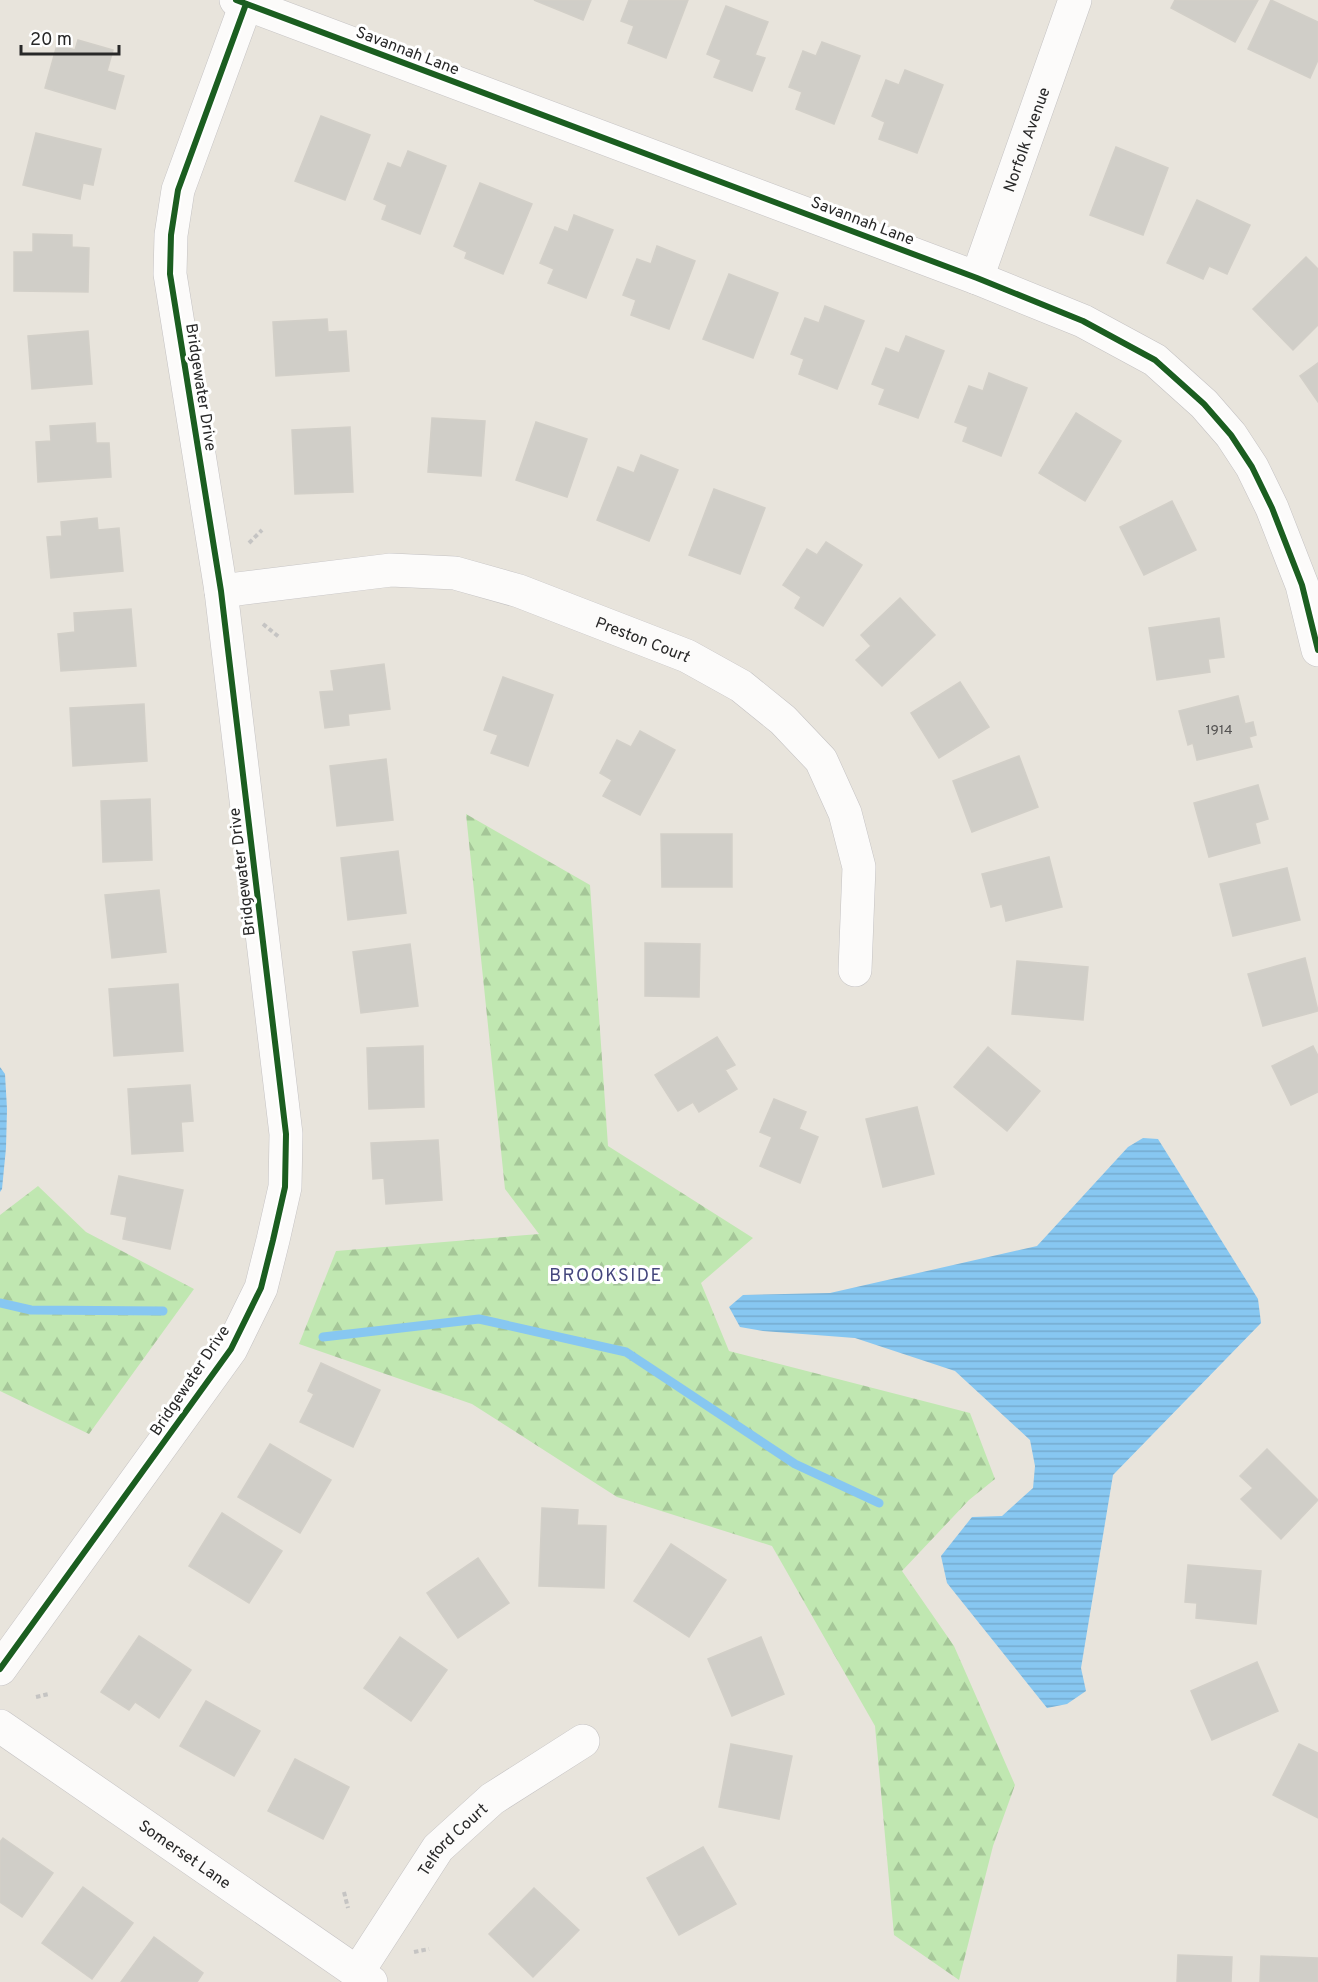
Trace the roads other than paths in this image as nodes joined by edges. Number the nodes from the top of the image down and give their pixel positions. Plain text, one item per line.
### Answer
1 (1075, 0) edge
2 (241, 2) edge
3 (977, 278) junction
4 (221, 591) junction
5 (1318, 650) edge
6 (855, 970) dead end
7 (0, 1669) edge
8 (0, 1726) edge
9 (583, 1742) dead end
10 (364, 1977) edge

1 - 3 street, Norfolk Avenue
2 - 3 street, Savannah Lane
2 - 4 street, Bridgewater Drive
3 - 5 street, Savannah Lane
4 - 6 street, Preston Court
4 - 7 street, Bridgewater Drive
8 - 10 street, Somerset Lane
9 - 10 street, Telford Court

